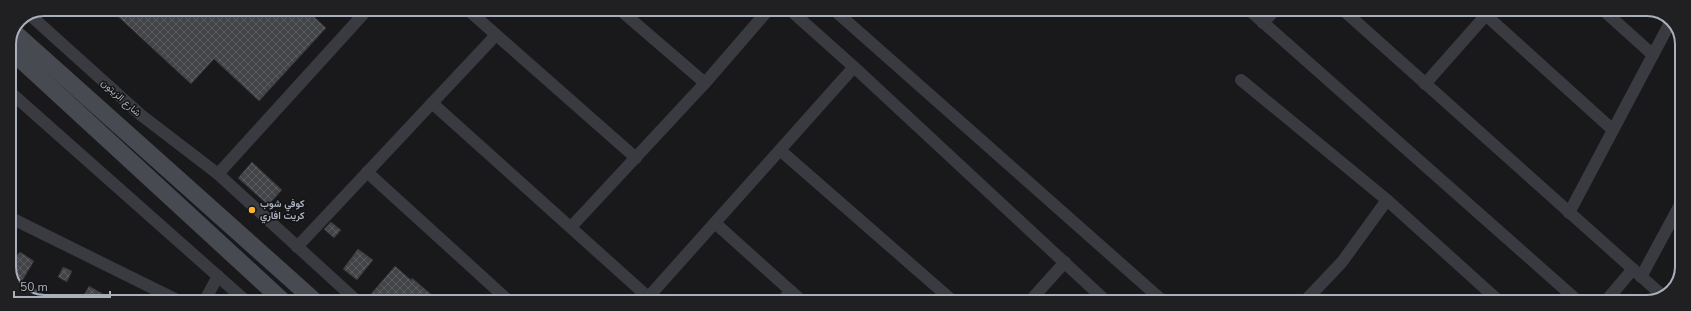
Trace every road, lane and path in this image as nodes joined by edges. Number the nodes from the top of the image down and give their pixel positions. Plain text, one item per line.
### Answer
1 (362, 16) edge
2 (476, 16) edge
3 (627, 16) edge
4 (763, 16) edge
5 (797, 16) edge
6 (841, 16) edge
7 (1256, 16) edge
8 (1270, 16) edge
9 (1350, 16) edge
10 (1479, 16) edge
11 (1486, 16) edge
12 (1610, 16) edge
13 (33, 18) edge
14 (1263, 23) junction
15 (1668, 26) edge
16 (18, 35) edge
17 (496, 35) junction
18 (1653, 55) junction
19 (16, 56) edge
20 (854, 67) junction
21 (1241, 80) dead end
22 (704, 83) junction
23 (1425, 84) junction
24 (16, 97) edge
25 (432, 103) junction
26 (1614, 130) junction
27 (781, 151) junction
28 (636, 158) junction
29 (367, 172) junction
30 (218, 174) junction
31 (1387, 200) junction
32 (1675, 212) edge
33 (1569, 213) junction
34 (16, 220) edge
35 (715, 224) junction
36 (571, 227) junction
37 (297, 247) junction
38 (1065, 262) junction
39 (1637, 273) junction
40 (218, 276) junction
41 (791, 291) junction
42 (1659, 292) edge
43 (167, 295) edge
44 (208, 295) edge
45 (239, 295) edge
46 (276, 295) edge
47 (308, 295) edge
48 (350, 295) edge
49 (502, 295) edge
50 (642, 295) edge
51 (650, 295) edge
52 (787, 295) edge
53 (795, 295) edge
54 (946, 295) edge
55 (1035, 295) edge
56 (1100, 295) edge
57 (1155, 295) edge
58 (1311, 295) edge
59 (1492, 295) edge
60 (1571, 295) edge
61 (1613, 295) edge

1 - 30 street
2 - 17 street
3 - 22 street
4 - 22 street
5 - 20 street
6 - 57 street
7 - 14 street
8 - 14 street
9 - 23 street
10 - 23 street
11 - 26 street
12 - 18 street
13 - 30 street, شارع الزيتون
14 - 60 street
15 - 18 street
16 - 47 main road
17 - 25 street
17 - 28 street
18 - 26 street
19 - 46 main road
20 - 27 street
20 - 38 street
21 - 31 street
22 - 28 street
23 - 33 street
24 - 40 street
25 - 29 street
25 - 36 street
26 - 33 street
27 - 35 street
27 - 54 street
28 - 36 street
29 - 37 street
29 - 49 street
30 - 37 street, شارع الزيتون
31 - 58 street
31 - 59 street
32 - 39 street
33 - 39 street
34 - 43 street
35 - 41 street
35 - 51 street
36 - 50 street
37 - 48 street, شارع الزيتون
38 - 55 street
38 - 56 street
39 - 42 street
39 - 61 street
40 - 44 street
40 - 45 street
41 - 52 street
41 - 53 street

